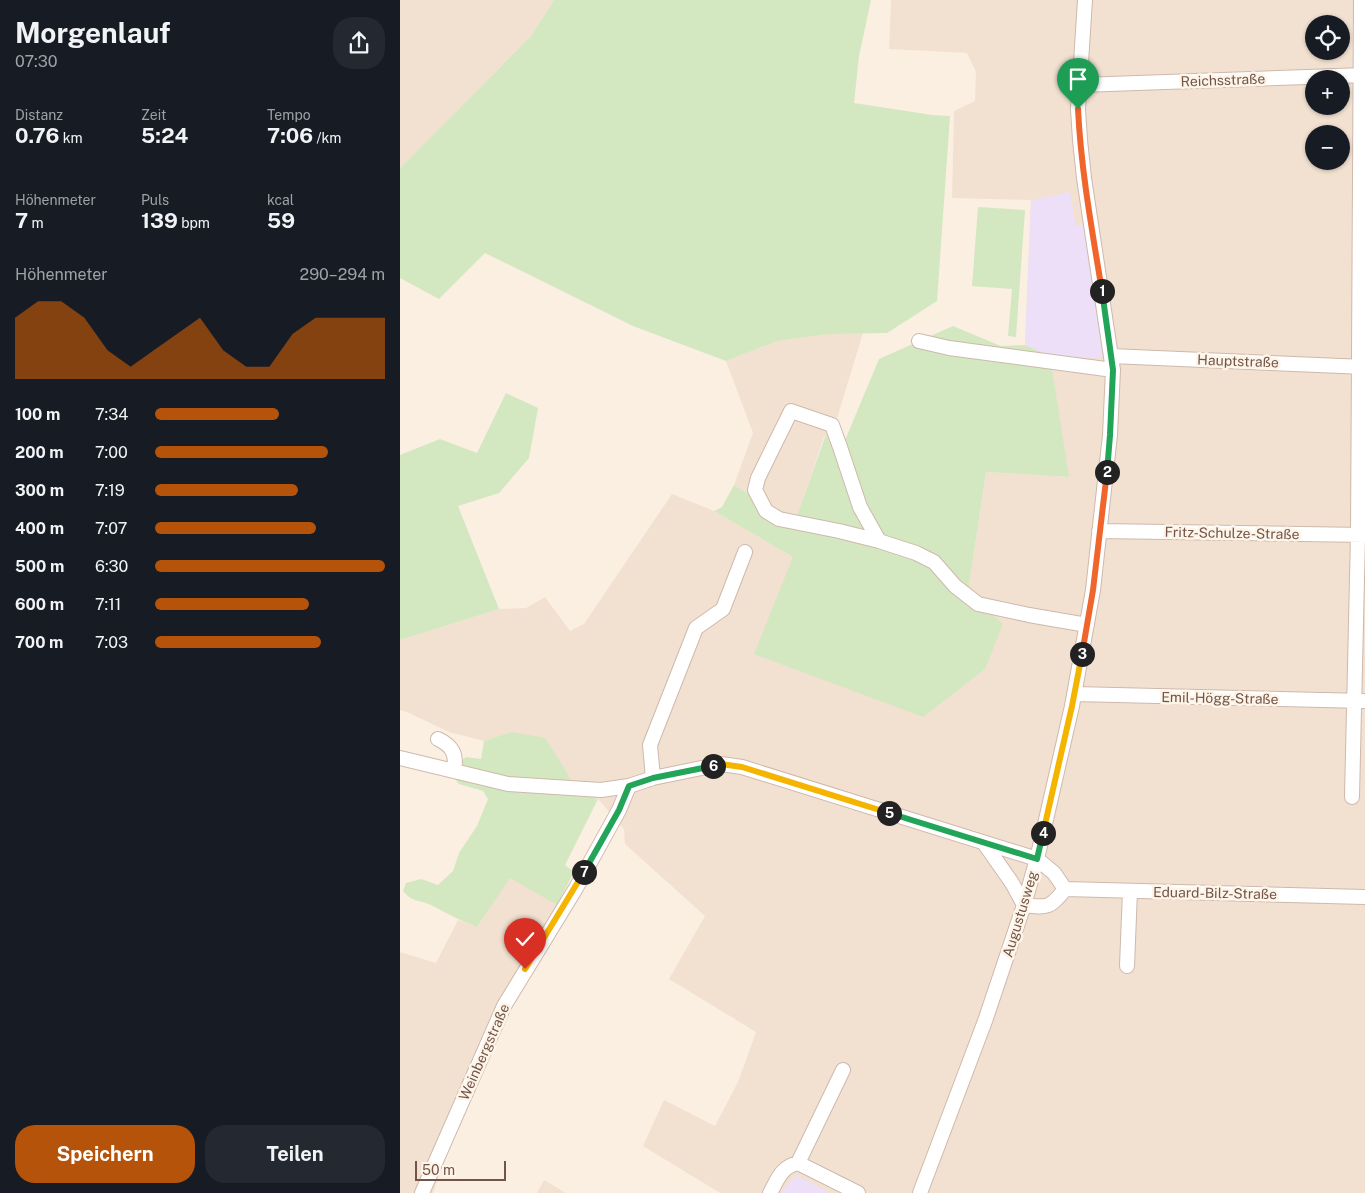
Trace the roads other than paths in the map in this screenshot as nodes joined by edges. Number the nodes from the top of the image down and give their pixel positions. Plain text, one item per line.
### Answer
1 (1085, 0) edge
2 (1361, 0) edge
3 (1363, 75) edge
4 (1080, 85) junction
5 (920, 341) dead end
6 (1112, 363) junction
7 (1362, 367) edge
8 (1099, 531) junction
9 (1361, 535) edge
10 (879, 542) junction
11 (745, 552) dead end
12 (1087, 624) junction
13 (1074, 694) junction
14 (1360, 701) edge
15 (438, 739) dead end
16 (400, 758) edge
17 (454, 770) junction
18 (653, 778) junction
19 (629, 786) junction
20 (1352, 797) dead end
21 (984, 843) junction
22 (1037, 859) junction
23 (1065, 889) junction
24 (1130, 891) junction
25 (1365, 897) edge
26 (1024, 905) junction
27 (1127, 966) dead end
28 (843, 1070) dead end
29 (798, 1163) junction
30 (422, 1193) edge
31 (770, 1193) edge
32 (858, 1193) edge
33 (920, 1193) edge

1 - 4 street, Augustusweg
2 - 3 street
3 - 4 street, Reichsstraße
3 - 7 street
4 - 6 street, Augustusweg
5 - 6 street, Hauptstraße
6 - 7 street, Hauptstraße
6 - 8 street, Augustusweg
7 - 9 street
8 - 9 street, Fritz-Schulze-Straße
8 - 12 street, Augustusweg
9 - 14 street
10 - 10 street
10 - 12 street
11 - 18 street
12 - 13 street, Augustusweg
13 - 14 street, Emil-Högg-Straße
13 - 22 street, Augustusweg
14 - 20 street
15 - 17 street
16 - 17 street
17 - 19 street
18 - 19 street
18 - 21 street
19 - 30 street, Weinbergstraße
21 - 22 street
21 - 26 street
22 - 23 street
22 - 26 street, Augustusweg
23 - 24 street, Eduard-Bilz-Straße
23 - 26 street
24 - 25 street, Eduard-Bilz-Straße
24 - 27 street
26 - 33 street, Augustusweg
28 - 29 street
29 - 31 street
29 - 32 street

